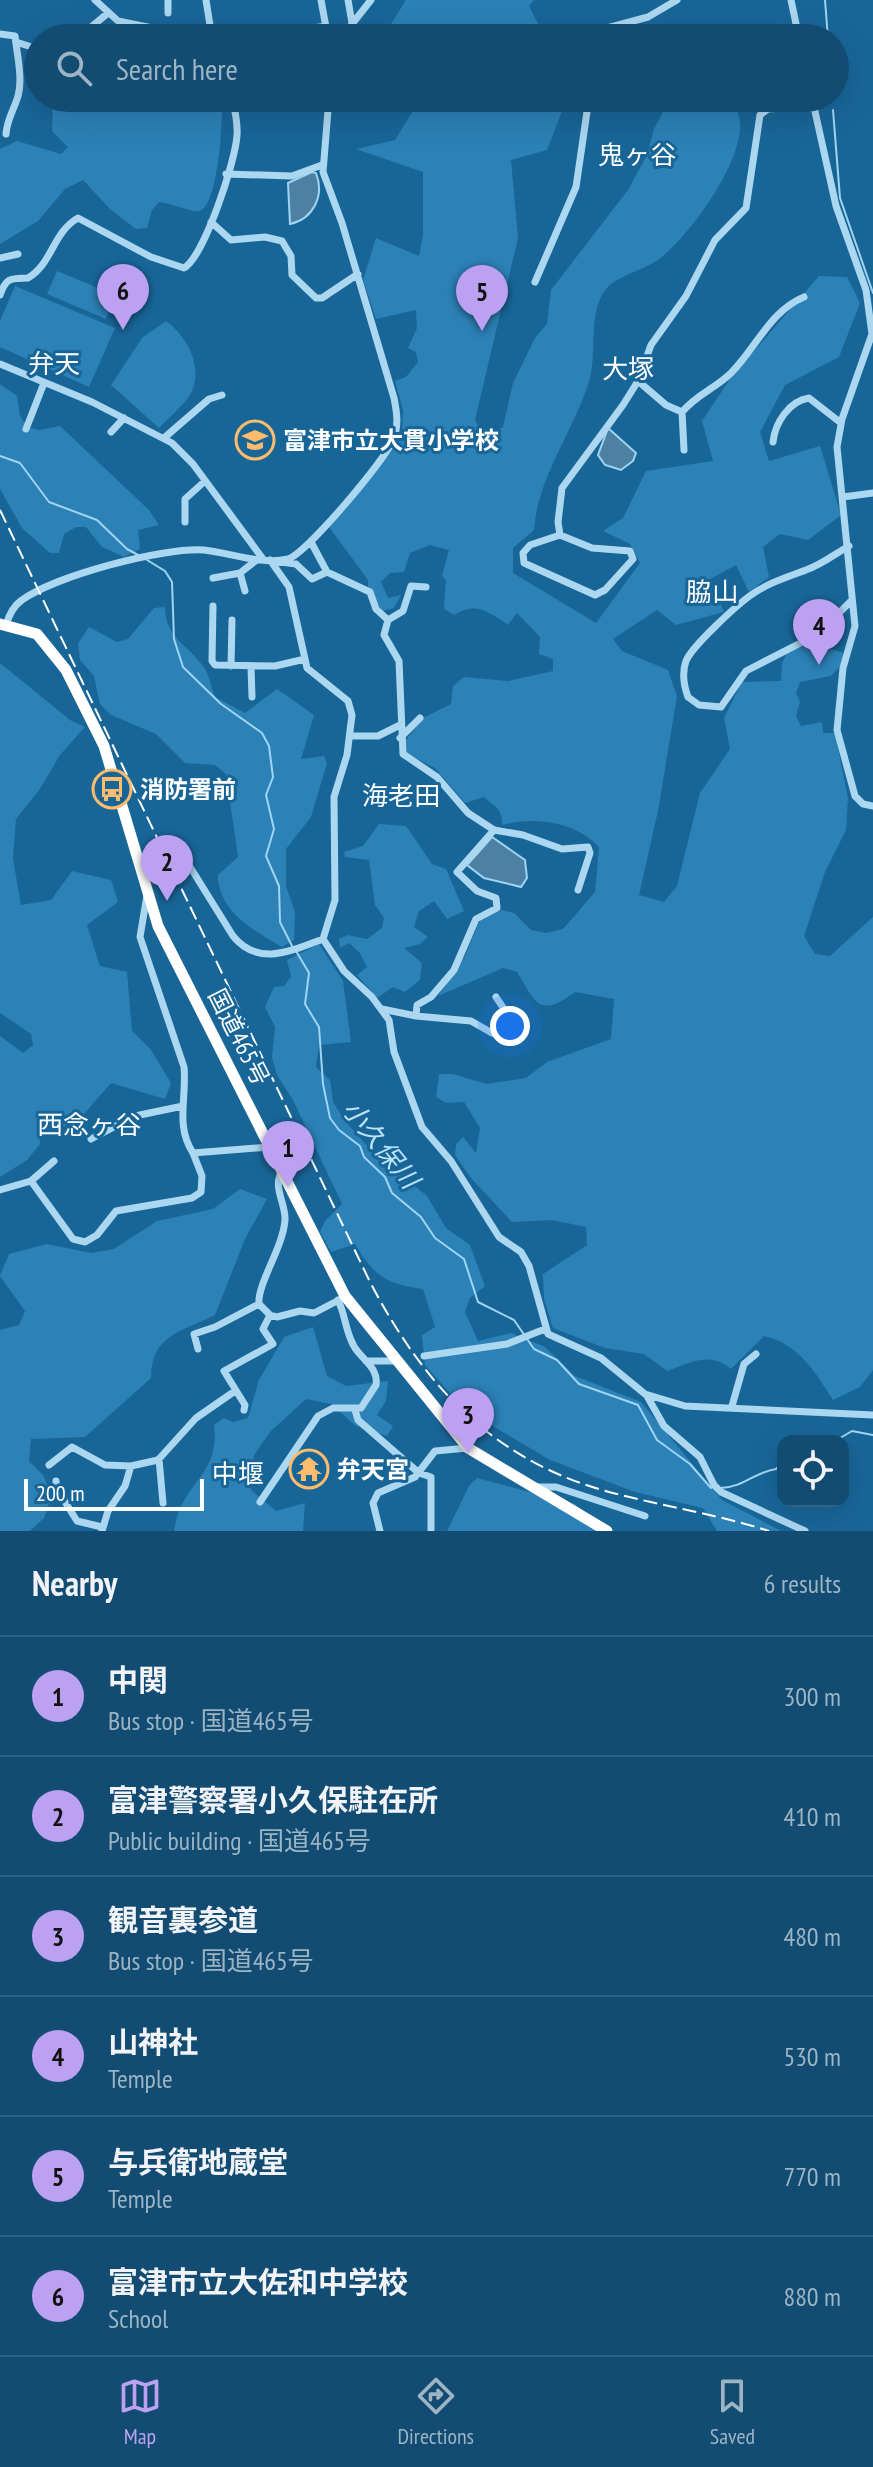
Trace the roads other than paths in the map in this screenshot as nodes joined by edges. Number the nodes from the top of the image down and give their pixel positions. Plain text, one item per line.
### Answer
1 (95, 0) edge
2 (168, 0) edge
3 (206, 0) edge
4 (321, 0) edge
5 (348, 0) edge
6 (371, 0) edge
7 (677, 0) edge
8 (791, 0) edge
9 (108, 13) junction
10 (168, 13) dead end
11 (352, 23) joint
12 (95, 24) edge
13 (127, 24) edge
14 (210, 24) edge
15 (326, 24) edge
16 (622, 24) edge
17 (796, 24) edge
18 (0, 34) edge
19 (16, 42) junction
20 (24, 45) edge
21 (234, 112) edge
22 (328, 112) edge
23 (587, 112) edge
24 (763, 112) edge
25 (815, 112) edge
26 (6, 134) dead end
27 (322, 165) junction
28 (226, 174) junction
29 (211, 222) junction
30 (18, 254) dead end
31 (0, 258) edge
32 (358, 274) junction
33 (535, 282) dead end
34 (0, 295) edge
35 (804, 297) dead end
36 (873, 334) edge
37 (0, 364) edge
38 (638, 381) junction
39 (44, 383) junction
40 (222, 395) dead end
41 (682, 412) junction
42 (124, 418) junction
43 (841, 423) junction
44 (26, 429) dead end
45 (111, 432) dead end
46 (164, 438) junction
47 (773, 442) dead end
48 (684, 450) dead end
49 (205, 481) junction
50 (873, 493) edge
51 (843, 497) junction
52 (185, 522) dead end
53 (560, 535) junction
54 (311, 542) junction
55 (849, 546) junction
56 (266, 559) junction
57 (327, 572) junction
58 (240, 573) junction
59 (213, 578) dead end
60 (426, 587) dead end
61 (245, 591) dead end
62 (852, 600) junction
63 (213, 606) dead end
64 (232, 620) dead end
65 (388, 620) junction
66 (3, 624) edge
67 (305, 659) junction
68 (231, 666) junction
69 (251, 667) junction
70 (252, 697) dead end
71 (420, 718) dead end
72 (400, 725) junction
73 (351, 736) junction
74 (400, 738) junction
75 (873, 806) edge
76 (494, 830) junction
77 (142, 877) junction
78 (578, 890) dead end
79 (147, 895) junction
80 (323, 939) junction
81 (496, 997) dead end
82 (381, 1008) junction
83 (416, 1016) junction
84 (183, 1106) junction
85 (91, 1139) dead end
86 (269, 1147) junction
87 (193, 1153) junction
88 (54, 1161) dead end
89 (282, 1171) junction
90 (31, 1181) junction
91 (0, 1190) edge
92 (342, 1298) junction
93 (259, 1304) junction
94 (270, 1315) junction
95 (545, 1329) junction
96 (198, 1349) dead end
97 (756, 1354) dead end
98 (424, 1356) dead end
99 (366, 1361) junction
100 (395, 1361) junction
101 (235, 1391) junction
102 (645, 1394) junction
103 (732, 1406) junction
104 (244, 1410) dead end
105 (355, 1410) junction
106 (873, 1415) edge
107 (468, 1448) junction
108 (159, 1459) junction
109 (49, 1465) dead end
110 (131, 1466) junction
111 (419, 1473) junction
112 (56, 1481) dead end
113 (529, 1487) junction
114 (260, 1502) dead end
115 (163, 1503) dead end
116 (645, 1516) dead end
117 (102, 1529) edge
118 (380, 1531) edge
119 (431, 1531) edge
120 (607, 1531) edge
121 (805, 1531) edge

1 - 9 street
2 - 10 street
3 - 14 street
4 - 15 street
5 - 11 street
6 - 11 street
7 - 16 street
8 - 17 street
9 - 12 street
9 - 13 street
18 - 19 street
19 - 20 street
19 - 26 street
21 - 28 street
22 - 27 street
23 - 33 street
24 - 38 street
25 - 36 street
27 - 28 street
27 - 32 street
28 - 29 street
29 - 32 street
29 - 34 street
30 - 31 street
32 - 54 street
35 - 41 street
36 - 43 street
37 - 39 street
38 - 41 street
38 - 53 street
39 - 42 street
39 - 44 street
40 - 46 street
41 - 48 street
42 - 45 street
42 - 46 street
43 - 47 street
43 - 51 street
46 - 49 street
49 - 52 street
49 - 56 street
50 - 51 street
51 - 55 street
53 - 53 street
54 - 56 street
54 - 57 street
55 - 62 street
55 - 62 street
56 - 57 street
56 - 58 street
56 - 66 street
56 - 67 street
57 - 65 street
58 - 59 street
58 - 61 street
60 - 65 street
62 - 75 street
63 - 68 street
64 - 68 street
65 - 72 street
66 - 77 highway, 国道465号
67 - 69 street
67 - 73 street
68 - 69 street
69 - 70 street
71 - 74 street
72 - 73 street
72 - 74 street
73 - 80 street
74 - 76 street
76 - 78 street
76 - 83 street
77 - 79 highway, 国道465号
77 - 80 street
79 - 84 street
79 - 86 highway, 国道465号
80 - 82 street
81 - 83 street
82 - 83 street
82 - 95 street
84 - 85 street
84 - 87 street
86 - 87 street
86 - 89 highway, 国道465号
87 - 90 street
88 - 90 street
89 - 92 highway, 国道465号
89 - 93 street
90 - 91 street
92 - 94 street
92 - 99 street
92 - 100 highway, 国道465号
93 - 94 street
93 - 96 street
94 - 101 street
95 - 98 street
95 - 102 street
97 - 103 street
99 - 100 street
99 - 105 street
100 - 107 highway, 国道465号
101 - 104 street
101 - 108 street
102 - 103 street
102 - 121 street
103 - 106 street
105 - 111 street
105 - 114 street
107 - 111 street
107 - 113 highway, 国道465号
108 - 110 street
108 - 115 street
109 - 110 street
110 - 117 street
111 - 118 street
111 - 119 street
112 - 117 street
113 - 116 street
113 - 120 highway, 国道465号

